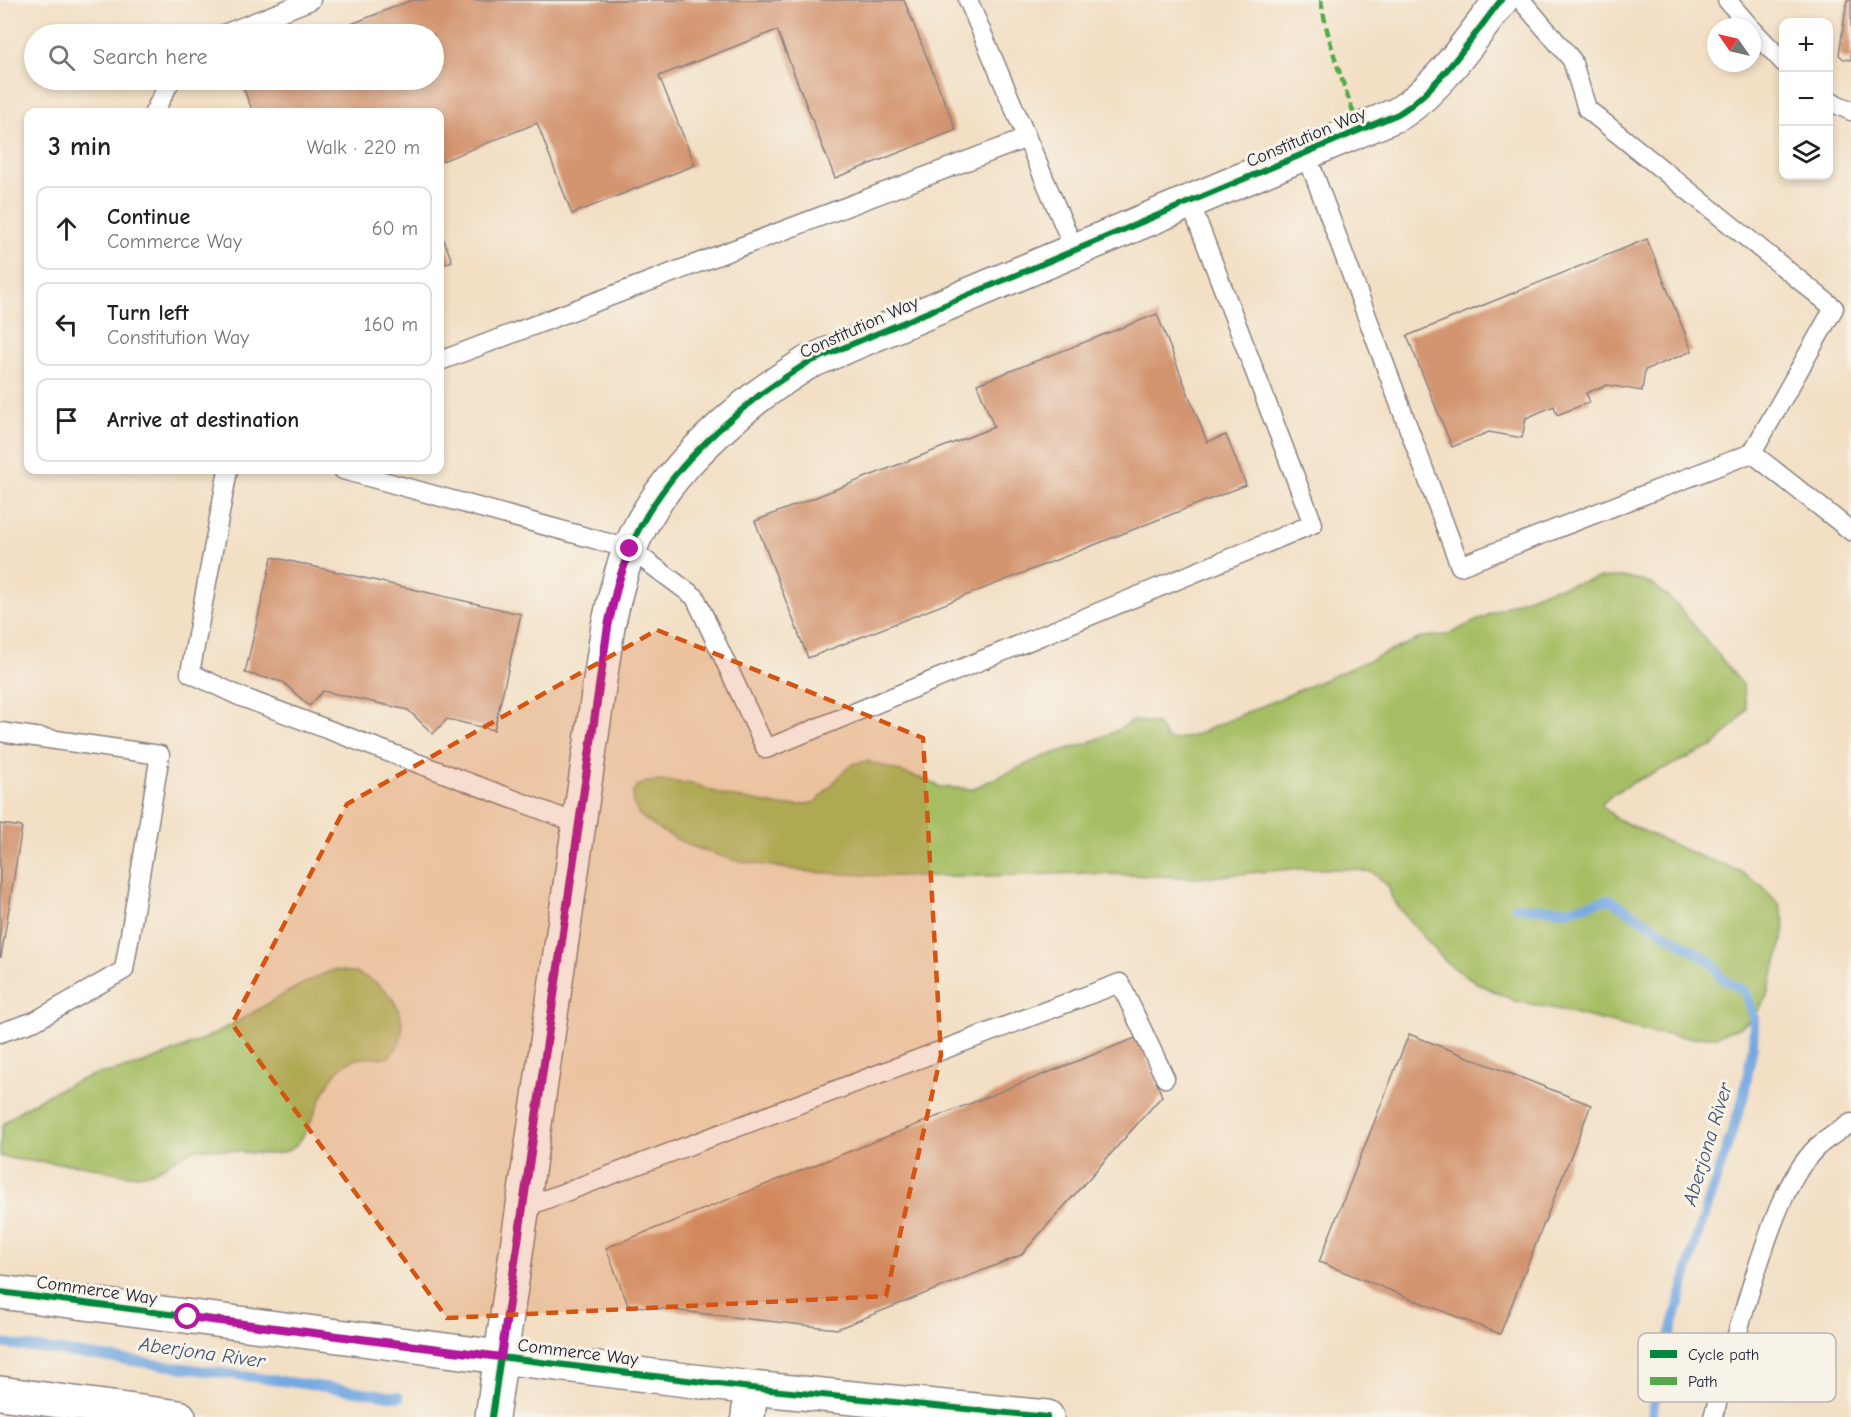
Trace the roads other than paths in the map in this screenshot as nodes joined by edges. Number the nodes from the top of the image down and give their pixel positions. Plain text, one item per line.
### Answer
1 (311, 0) edge
2 (968, 0) edge
3 (1501, 0) edge
4 (1521, 0) edge
5 (1726, 0) edge
6 (1742, 18) edge
7 (250, 24) edge
8 (1761, 39) edge
9 (1779, 58) edge
10 (166, 90) edge
11 (1833, 102) edge
12 (156, 108) edge
13 (1851, 111) edge
14 (1027, 138) junction
15 (1306, 153) junction
16 (1190, 202) junction
17 (1075, 251) junction
18 (444, 359) edge
19 (1752, 453) junction
20 (227, 474) edge
21 (358, 474) edge
22 (1851, 531) edge
23 (630, 549) junction
24 (0, 732) edge
25 (579, 824) junction
26 (0, 1033) edge
27 (1165, 1077) dead end
28 (1851, 1123) edge
29 (523, 1208) junction
30 (0, 1292) edge
31 (1737, 1333) edge
32 (501, 1357) junction
33 (0, 1393) edge
34 (749, 1402) edge
35 (1717, 1402) edge
36 (179, 1417) edge
37 (492, 1417) edge
38 (1047, 1417) edge
39 (1713, 1417) edge

1 - 7 lane
2 - 14 lane
3 - 15 street, Constitution Way
4 - 19 lane
5 - 6 lane
8 - 9 lane
10 - 12 lane
11 - 13 lane
14 - 17 lane
14 - 18 lane
15 - 16 street, Constitution Way
15 - 19 lane
16 - 17 street, Constitution Way
16 - 23 lane
17 - 23 street, Constitution Way
19 - 22 lane
20 - 25 lane
21 - 23 lane
23 - 25 street, Constitution Way
24 - 26 lane
25 - 29 street, Constitution Way
27 - 29 lane
28 - 31 lane
29 - 32 street, Constitution Way
30 - 32 street, Commerce Way
32 - 34 street, Commerce Way
32 - 37 street, Constitution Way
33 - 36 street
34 - 38 street, Commerce Way
35 - 39 lane

